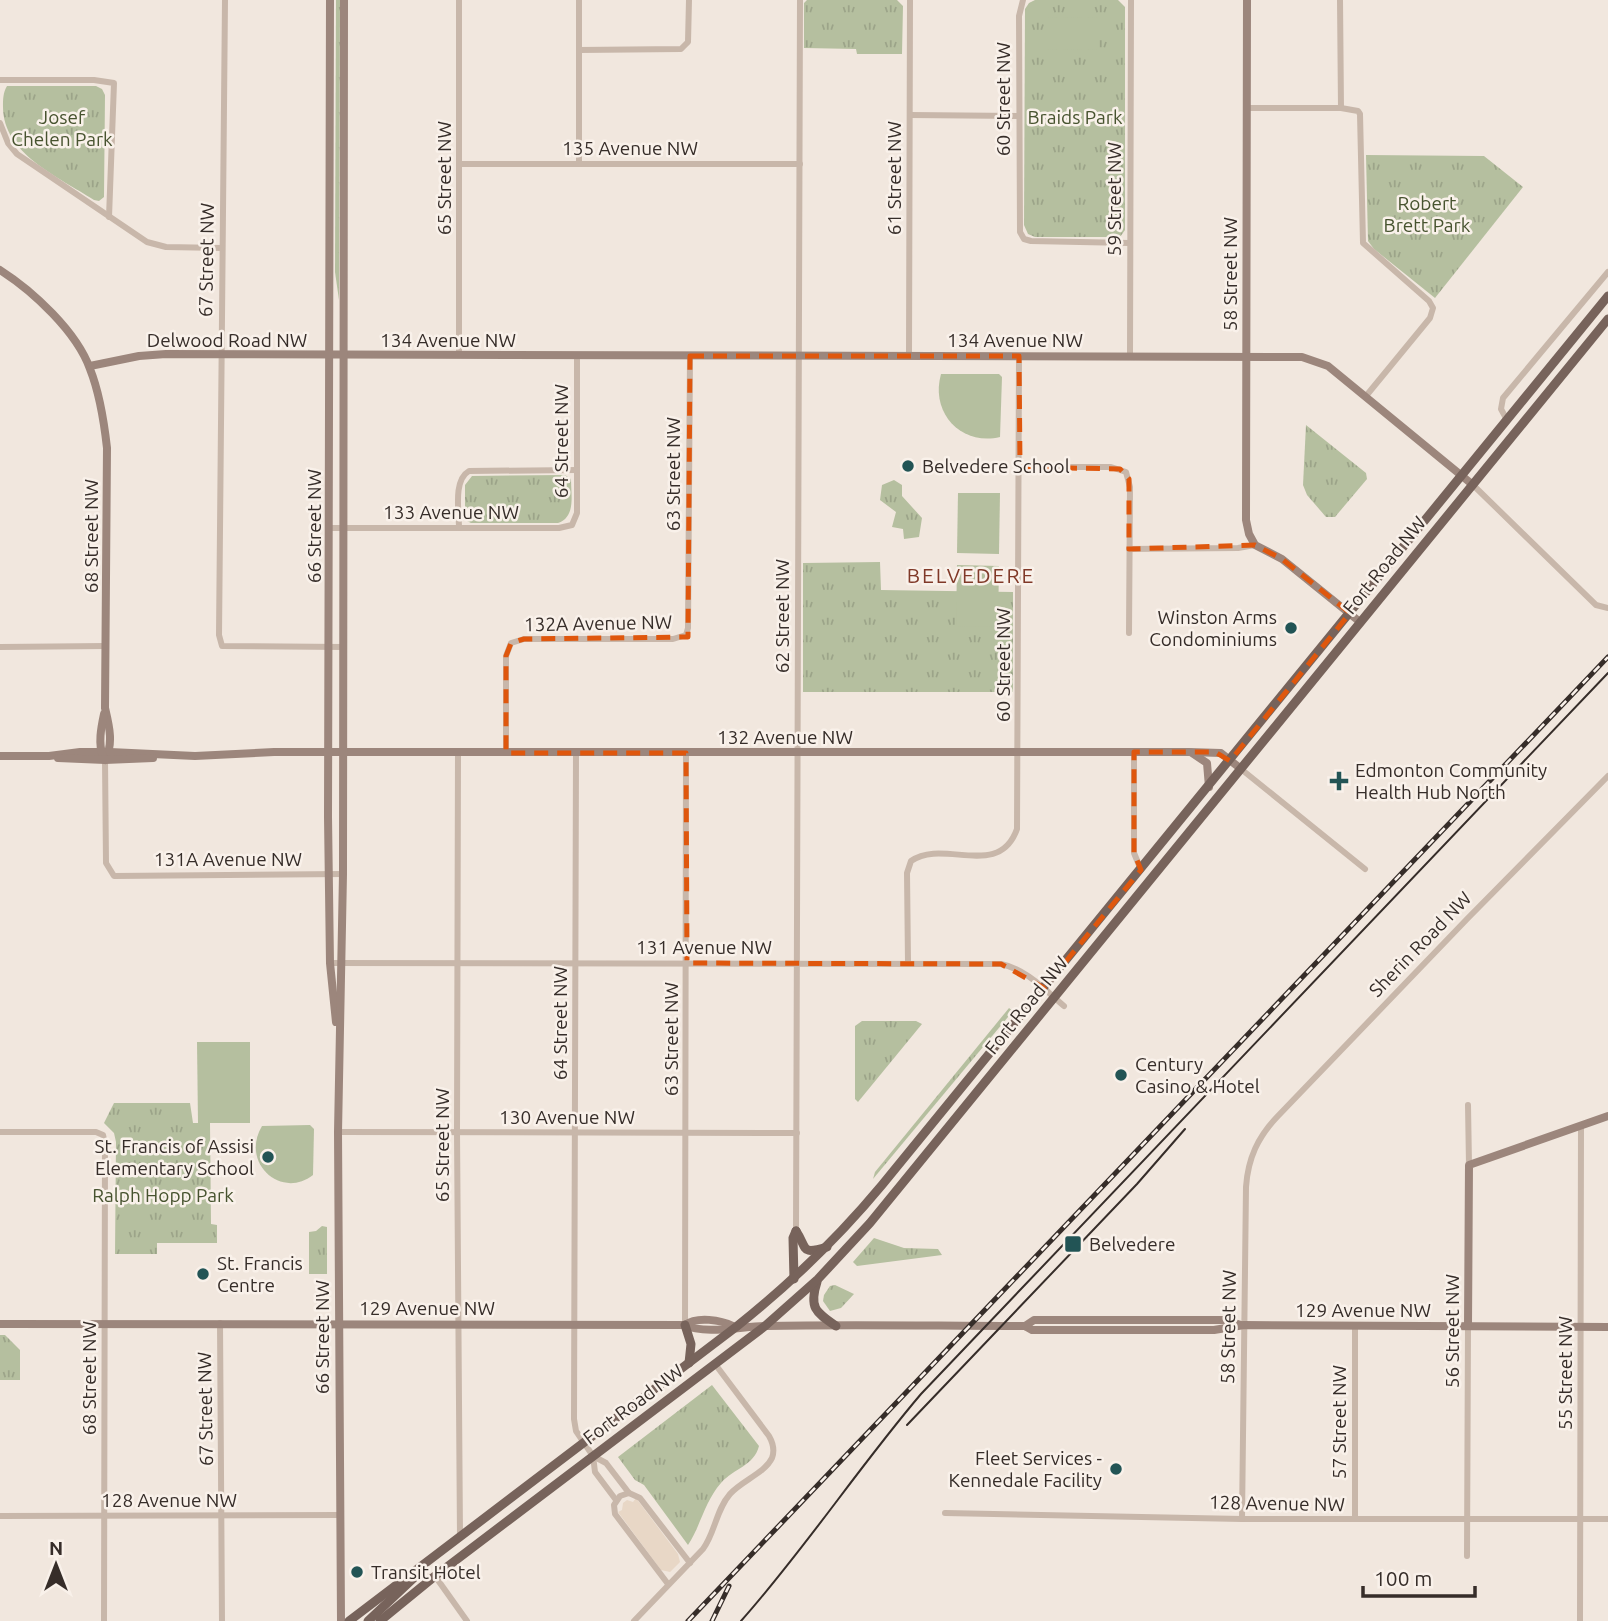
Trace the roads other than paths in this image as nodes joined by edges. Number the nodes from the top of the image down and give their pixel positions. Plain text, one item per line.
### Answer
1 (225, 0) edge
2 (330, 0) edge
3 (344, 0) edge
4 (459, 0) edge
5 (579, 0) edge
6 (690, 0) edge
7 (800, 0) edge
8 (910, 0) edge
9 (1023, 0) edge
10 (1131, 0) edge
11 (1247, 0) edge
12 (1340, 0) edge
13 (579, 50) junction
14 (0, 80) edge
15 (1246, 108) junction
16 (1341, 108) junction
17 (910, 115) junction
18 (1019, 116) junction
19 (0, 123) edge
20 (460, 164) junction
21 (579, 164) junction
22 (800, 164) junction
23 (109, 217) junction
24 (1129, 243) junction
25 (222, 248) junction
26 (0, 270) edge
27 (1608, 272) edge
28 (1608, 296) edge
29 (1608, 319) edge
30 (221, 354) junction
31 (459, 355) junction
32 (331, 356) junction
33 (344, 356) junction
34 (577, 356) junction
35 (690, 356) junction
36 (799, 356) junction
37 (909, 356) junction
38 (1019, 356) junction
39 (1130, 356) junction
40 (1245, 356) junction
41 (90, 366) junction
42 (1366, 396) junction
43 (1507, 420) junction
44 (1020, 467) junction
45 (577, 470) junction
46 (1462, 476) junction
47 (1472, 485) junction
48 (572, 525) joint
49 (330, 528) junction
50 (343, 528) junction
51 (459, 528) junction
52 (1255, 545) junction
53 (1129, 548) junction
54 (1607, 608) edge
55 (1350, 613) junction
56 (1360, 622) junction
57 (1129, 633) dead end
58 (686, 635) joint
59 (106, 646) junction
60 (0, 647) edge
61 (329, 647) junction
62 (342, 647) junction
63 (1134, 752) junction
64 (1189, 752) junction
65 (329, 753) junction
66 (344, 753) junction
67 (458, 753) junction
68 (506, 753) junction
69 (576, 753) junction
70 (686, 753) junction
71 (797, 753) junction
72 (1018, 753) junction
73 (105, 755) junction
74 (0, 756) edge
75 (1230, 761) junction
76 (1241, 769) junction
77 (1608, 776) edge
78 (1209, 787) junction
79 (1366, 869) dead end
80 (1141, 870) junction
81 (329, 874) junction
82 (344, 874) junction
83 (114, 876) joint
84 (330, 963) junction
85 (343, 963) junction
86 (458, 963) junction
87 (576, 963) junction
88 (687, 963) junction
89 (797, 963) junction
90 (908, 963) junction
91 (1044, 989) junction
92 (1054, 997) junction
93 (1064, 1006) dead end
94 (339, 1053) junction
95 (1468, 1105) dead end
96 (1608, 1116) edge
97 (1581, 1126) junction
98 (0, 1132) edge
99 (338, 1132) junction
100 (457, 1132) junction
101 (576, 1133) junction
102 (687, 1133) junction
103 (797, 1133) junction
104 (1259, 1138) joint
105 (1469, 1164) junction
106 (796, 1231) junction
107 (828, 1247) junction
108 (794, 1279) junction
109 (818, 1279) junction
110 (0, 1324) edge
111 (104, 1324) junction
112 (220, 1324) junction
113 (337, 1324) junction
114 (458, 1324) junction
115 (576, 1324) junction
116 (685, 1325) junction
117 (1244, 1325) junction
118 (765, 1326) junction
119 (835, 1326) junction
120 (1355, 1326) junction
121 (1468, 1326) junction
122 (736, 1327) junction
123 (1581, 1327) junction
124 (1608, 1327) edge
125 (689, 1363) junction
126 (715, 1364) junction
127 (584, 1443) junction
128 (593, 1456) junction
129 (629, 1493) junction
130 (616, 1500) junction
131 (945, 1513) dead end
132 (222, 1515) junction
133 (0, 1516) edge
134 (106, 1516) junction
135 (339, 1516) junction
136 (1242, 1519) junction
137 (1355, 1519) junction
138 (1467, 1519) junction
139 (1580, 1519) junction
140 (1608, 1519) edge
141 (460, 1537) junction
142 (1467, 1556) dead end
143 (429, 1561) junction
144 (690, 1563) junction
145 (435, 1576) junction
146 (668, 1584) junction
147 (104, 1621) edge
148 (222, 1621) edge
149 (341, 1621) edge
150 (349, 1621) edge
151 (368, 1621) edge
152 (380, 1621) edge
153 (467, 1621) edge
154 (634, 1621) edge
155 (1580, 1621) edge

1 - 25 street, 67 Street NW
2 - 32 street, 66 Street NW
3 - 33 street, 66 Street NW
4 - 20 street, 65 Street NW
5 - 13 street
6 - 13 street
7 - 22 street, 62 Street NW
8 - 17 street, 61 Street NW
9 - 18 street, 60 Street NW
10 - 24 street, 59 Street NW
11 - 15 street, 58 Street NW
12 - 16 street
13 - 21 street
14 - 23 street
15 - 16 street
15 - 40 street, 58 Street NW
16 - 42 street
17 - 18 street
17 - 37 street, 61 Street NW
18 - 24 street, 60 Street NW
19 - 23 street
20 - 21 street, 135 Avenue NW
20 - 31 street, 65 Street NW
21 - 22 street, 135 Avenue NW
22 - 36 street, 62 Street NW
23 - 25 street
24 - 39 street, 59 Street NW
25 - 30 street, 67 Street NW
26 - 41 street
27 - 43 street
28 - 43 main road, Fort Road NW
29 - 47 main road, Fort Road NW
30 - 32 street, Delwood Road NW
30 - 41 street, Delwood Road NW
30 - 61 street, 67 Street NW
31 - 33 street, 134 Avenue NW
31 - 34 street, 134 Avenue NW
32 - 33 street, 134 Avenue NW
32 - 49 street, 66 Street NW
33 - 50 street, 66 Street NW
34 - 35 street, 134 Avenue NW
34 - 45 street, 64 Street NW
35 - 36 street, 134 Avenue NW
35 - 58 street, 63 Street NW
36 - 37 street, 134 Avenue NW
36 - 71 street, 62 Street NW
37 - 38 street, 134 Avenue NW
38 - 39 street, 134 Avenue NW
38 - 44 street, 60 Street NW
39 - 40 street, 134 Avenue NW
40 - 42 street, 134 Avenue NW
40 - 52 street, 58 Street NW
41 - 59 street, 68 Street NW
42 - 46 street, 134 Avenue NW
43 - 46 main road, Fort Road NW
44 - 53 street
44 - 72 street, 60 Street NW
45 - 48 street, 64 Street NW
45 - 51 street
46 - 47 street, 134 Avenue NW
46 - 55 main road, Fort Road NW
47 - 54 street, 134 Avenue NW
47 - 56 main road, Fort Road NW
48 - 51 street, 133 Avenue NW
49 - 50 street, 133 Avenue NW
49 - 61 street, 66 Street NW
50 - 51 street, 133 Avenue NW
50 - 62 street, 66 Street NW
52 - 53 street
52 - 55 street
53 - 57 street
55 - 56 street
55 - 75 main road, Fort Road NW
56 - 76 main road, Fort Road NW
58 - 68 street, 132A Avenue NW
59 - 60 street
59 - 73 street, 68 Street NW
61 - 62 street
61 - 65 street, 66 Street NW
62 - 66 street, 66 Street NW
63 - 64 street, 132 Avenue NW
63 - 72 street, 132 Avenue NW
63 - 80 street
64 - 75 street, 132 Avenue NW
64 - 78 street
65 - 66 street, 132 Avenue NW
65 - 73 street, 132 Avenue NW
65 - 81 street, 66 Street NW
66 - 67 street, 132 Avenue NW
66 - 82 street, 66 Street NW
67 - 68 street, 132 Avenue NW
67 - 86 street, 65 Street NW
68 - 69 street, 132 Avenue NW
69 - 70 street, 132 Avenue NW
69 - 87 street, 64 Street NW
70 - 71 street, 132 Avenue NW
70 - 88 street, 63 Street NW
71 - 72 street, 132 Avenue NW
71 - 89 street, 62 Street NW
72 - 90 street, 60 Street NW
73 - 74 street, 132 Avenue NW
73 - 83 street, 68 Street NW
75 - 76 street, 132 Avenue NW
75 - 78 main road, Fort Road NW
76 - 79 street, 132 Avenue NW
76 - 92 main road, Fort Road NW
77 - 104 street, Sherin Road NW
78 - 80 main road, Fort Road NW
80 - 91 main road, Fort Road NW
81 - 82 street, 131A Avenue NW
81 - 83 street, 131A Avenue NW
81 - 84 street, 66 Street NW
82 - 85 street, 66 Street NW
84 - 85 street, 131 Avenue NW
84 - 94 street, 66 Street NW
85 - 86 street, 131 Avenue NW
85 - 94 street, 66 Street NW
86 - 87 street, 131 Avenue NW
86 - 100 street, 65 Street NW
87 - 88 street, 131 Avenue NW
87 - 101 street, 64 Street NW
88 - 89 street, 131 Avenue NW
88 - 102 street, 63 Street NW
89 - 90 street, 131 Avenue NW
89 - 103 street, 62 Street NW
90 - 91 street, 131 Avenue NW
91 - 92 street, 131 Avenue NW
91 - 107 main road, Fort Road NW
92 - 93 street, 131 Avenue NW
92 - 109 main road, Fort Road NW
94 - 99 street, 66 Street NW
95 - 105 street, 56 Street NW
96 - 97 street
97 - 105 street
97 - 123 street, 55 Street NW
98 - 111 street, 68 Street NW
99 - 100 street, 130 Avenue NW
99 - 113 street, 66 Street NW
100 - 101 street, 130 Avenue NW
100 - 114 street, 65 Street NW
101 - 102 street, 130 Avenue NW
101 - 115 street, 64 Street NW
102 - 103 street, 130 Avenue NW
102 - 116 street, 63 Street NW
103 - 106 street, 62 Street NW
104 - 117 street, 58 Street NW
105 - 121 street, 56 Street NW
106 - 107 main road
106 - 108 main road
107 - 108 main road, Fort Road NW
108 - 122 main road, Fort Road NW
109 - 118 main road, Fort Road NW
109 - 119 main road
110 - 111 street, 129 Avenue NW
111 - 112 street, 129 Avenue NW
111 - 134 street, 68 Street NW
112 - 113 street, 129 Avenue NW
112 - 132 street, 67 Street NW
113 - 114 street, 129 Avenue NW
113 - 135 street, 66 Street NW
114 - 115 street, 129 Avenue NW
114 - 141 street, 65 Street NW
115 - 116 street, 129 Avenue NW
115 - 127 street, 64 Street NW
116 - 122 street, 129 Avenue NW
116 - 125 main road
117 - 119 street, 129 Avenue NW
117 - 120 street, 129 Avenue NW
117 - 136 street, 58 Street NW
118 - 119 street, 129 Avenue NW
118 - 122 street, 129 Avenue NW
118 - 126 main road, Fort Road NW
120 - 121 street, 129 Avenue NW
120 - 137 street, 57 Street NW
121 - 123 street, 129 Avenue NW
121 - 138 street, 56 Street NW
122 - 125 main road, Fort Road NW
123 - 124 street, 129 Avenue NW
123 - 139 street, 55 Street NW
125 - 127 main road, Fort Road NW
126 - 128 main road, Fort Road NW
126 - 144 street
127 - 128 street, 64 Street NW
127 - 141 main road, Fort Road NW
128 - 129 street
128 - 130 street
128 - 145 main road, Fort Road NW
129 - 130 street
129 - 144 street
130 - 146 street
131 - 136 street, 128 Avenue NW
132 - 134 street, 128 Avenue NW
132 - 135 street, 128 Avenue NW
132 - 148 street, 67 Street NW
133 - 134 street, 128 Avenue NW
134 - 147 street, 68 Street NW
135 - 149 street, 66 Street NW
136 - 137 street, 128 Avenue NW
137 - 138 street, 128 Avenue NW
138 - 139 street, 128 Avenue NW
138 - 142 street, 56 Street NW
139 - 140 street, 128 Avenue NW
139 - 155 street, 55 Street NW
141 - 143 main road, Fort Road NW
143 - 150 main road, Fort Road NW
143 - 151 main road
144 - 146 street
145 - 152 main road, Fort Road NW
145 - 153 street
146 - 154 street

